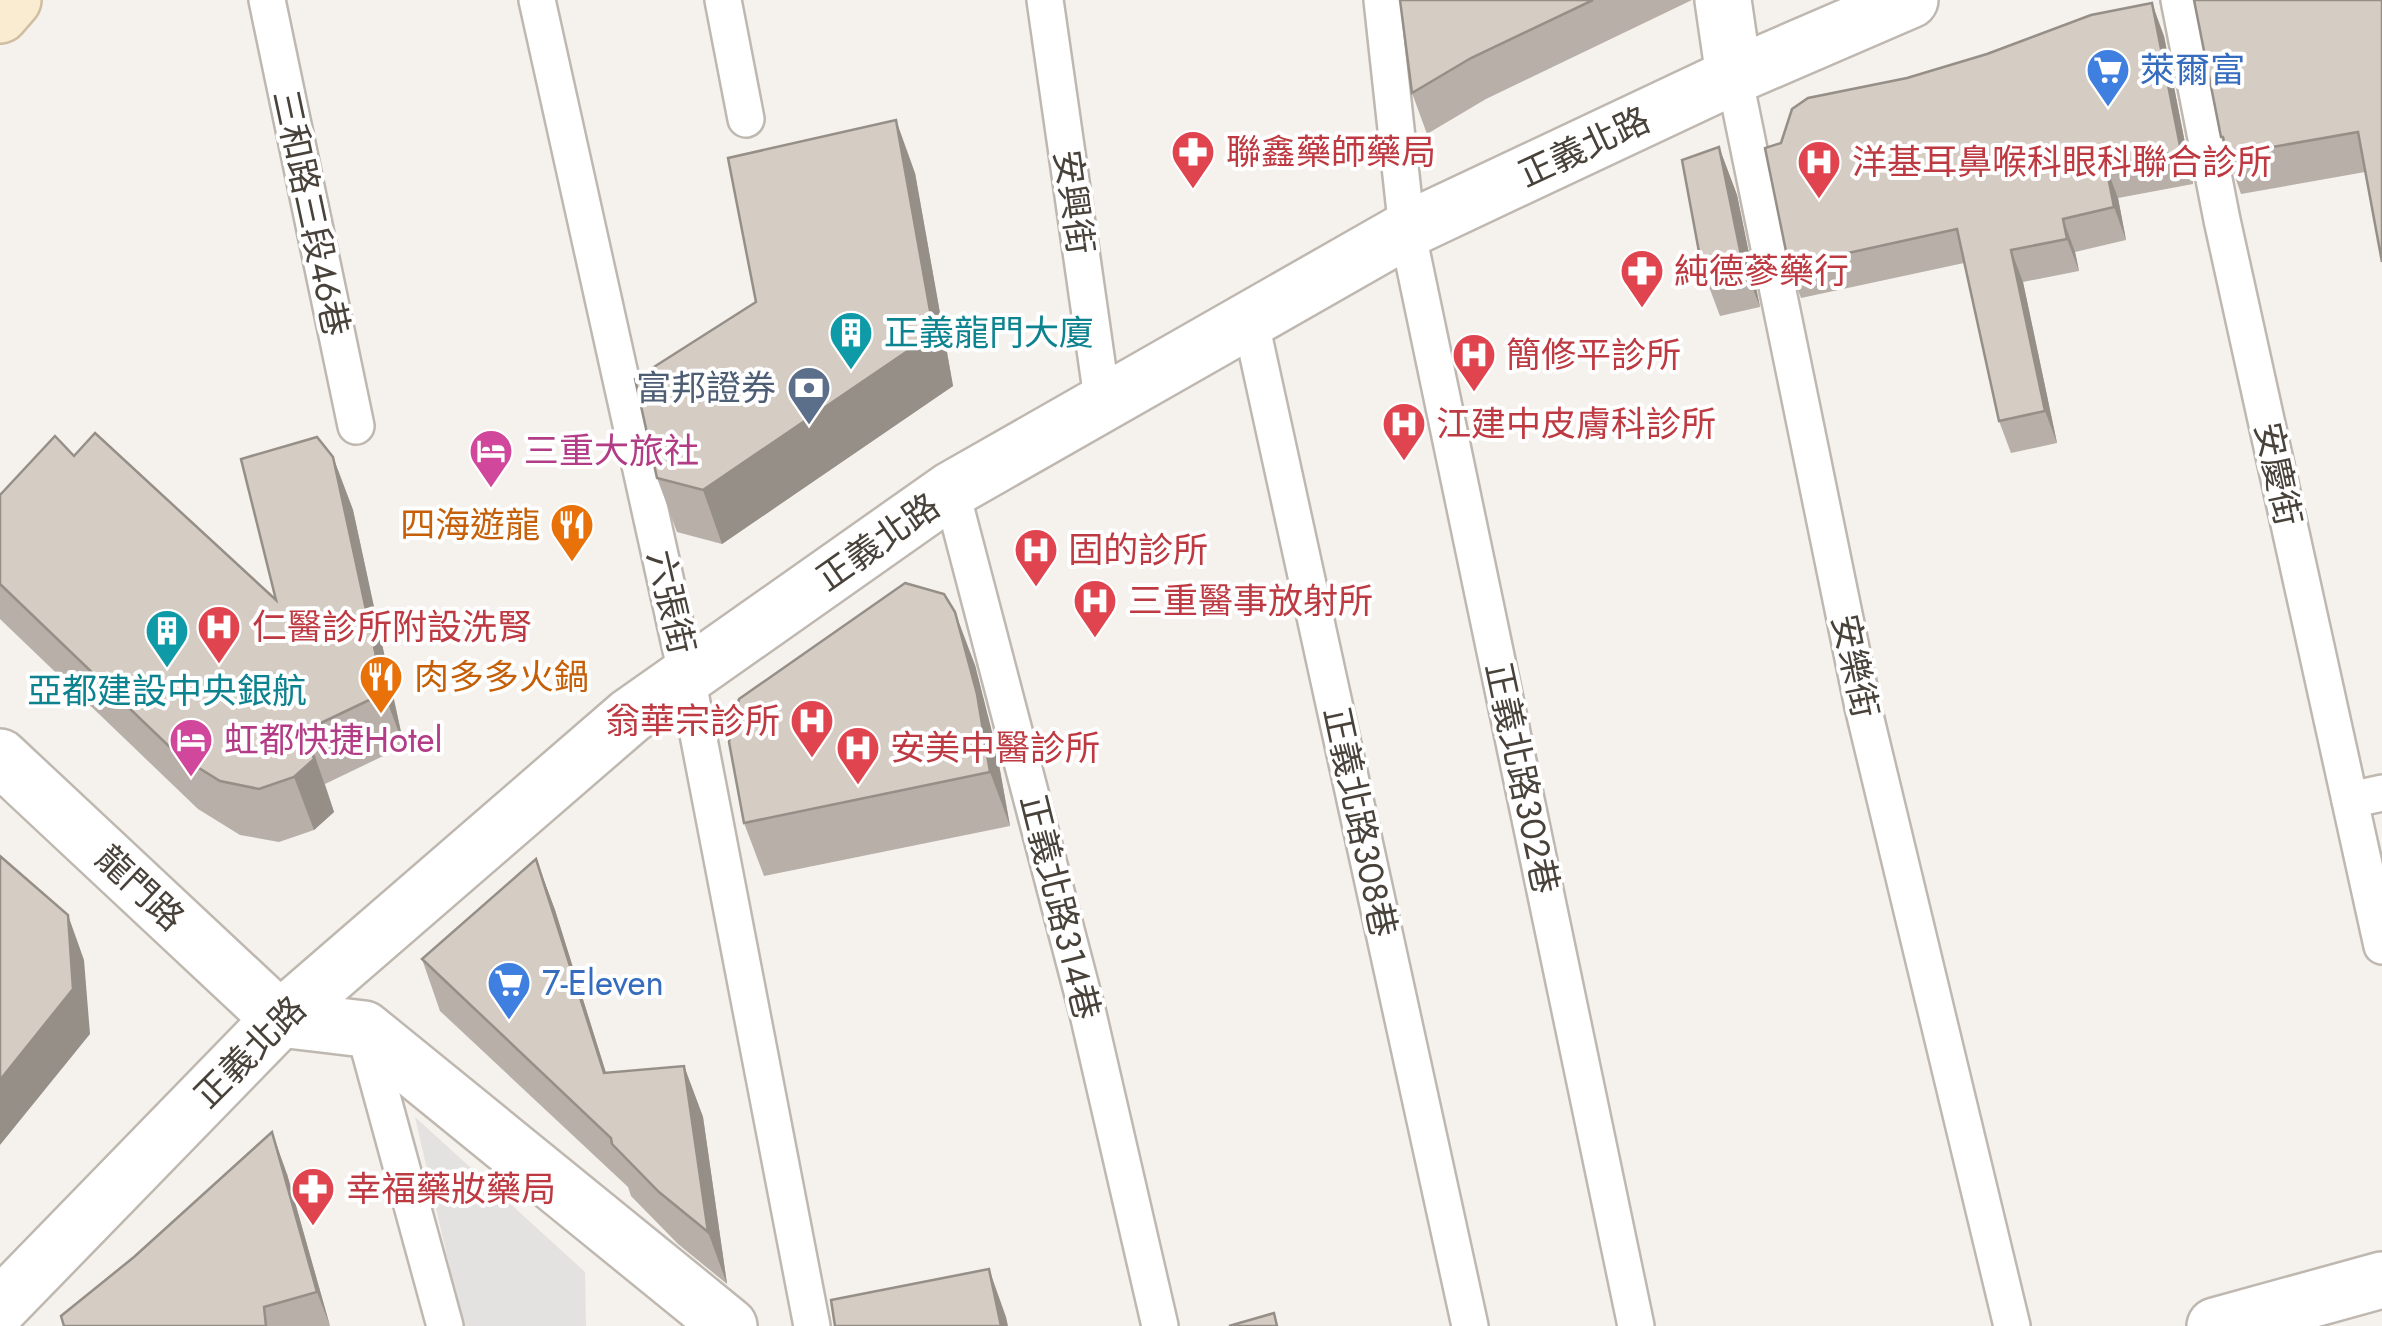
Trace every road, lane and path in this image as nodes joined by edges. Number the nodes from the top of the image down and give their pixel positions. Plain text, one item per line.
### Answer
1 (13, 0) edge
2 (268, 0) edge
3 (537, 0) edge
4 (724, 0) edge
5 (1044, 0) edge
6 (1382, 0) edge
7 (1724, 0) edge
8 (1910, 0) edge
9 (2180, 0) edge
10 (0, 14) edge
11 (1734, 76) junction
12 (746, 119) dead end
13 (1407, 230) junction
14 (1250, 319) junction
15 (1103, 405) junction
16 (356, 426) dead end
17 (952, 490) junction
18 (687, 677) junction
19 (0, 757) edge
20 (2366, 796) edge
21 (2382, 946) edge
22 (280, 1019) junction
23 (364, 1028) junction
24 (2382, 1280) edge
25 (0, 1307) edge
26 (444, 1326) edge
27 (728, 1326) edge
28 (812, 1326) edge
29 (1160, 1326) edge
30 (1470, 1326) edge
31 (1636, 1326) edge
32 (2012, 1326) edge
33 (2215, 1326) edge

1 - 10 main road
2 - 16 lane, 三和路三段46巷
3 - 18 lane, 六張街
4 - 12 lane
5 - 15 lane, 安興街
6 - 13 lane, 正義北路302巷
7 - 11 street, 安樂街
8 - 11 street, 正義北路
9 - 20 lane, 安慶街
11 - 13 street, 正義北路
11 - 32 lane, 安樂街
13 - 14 street, 正義北路
13 - 31 lane, 正義北路302巷
14 - 15 street, 正義北路
14 - 30 lane, 正義北路308巷
15 - 17 street, 正義北路
17 - 18 street, 正義北路
17 - 29 lane, 正義北路314巷
18 - 22 street, 正義北路
18 - 28 lane, 六張街
19 - 22 street, 龍門路
20 - 21 lane, 安慶街
22 - 23 street
22 - 25 street, 正義北路
23 - 26 lane
23 - 27 street
24 - 33 street

